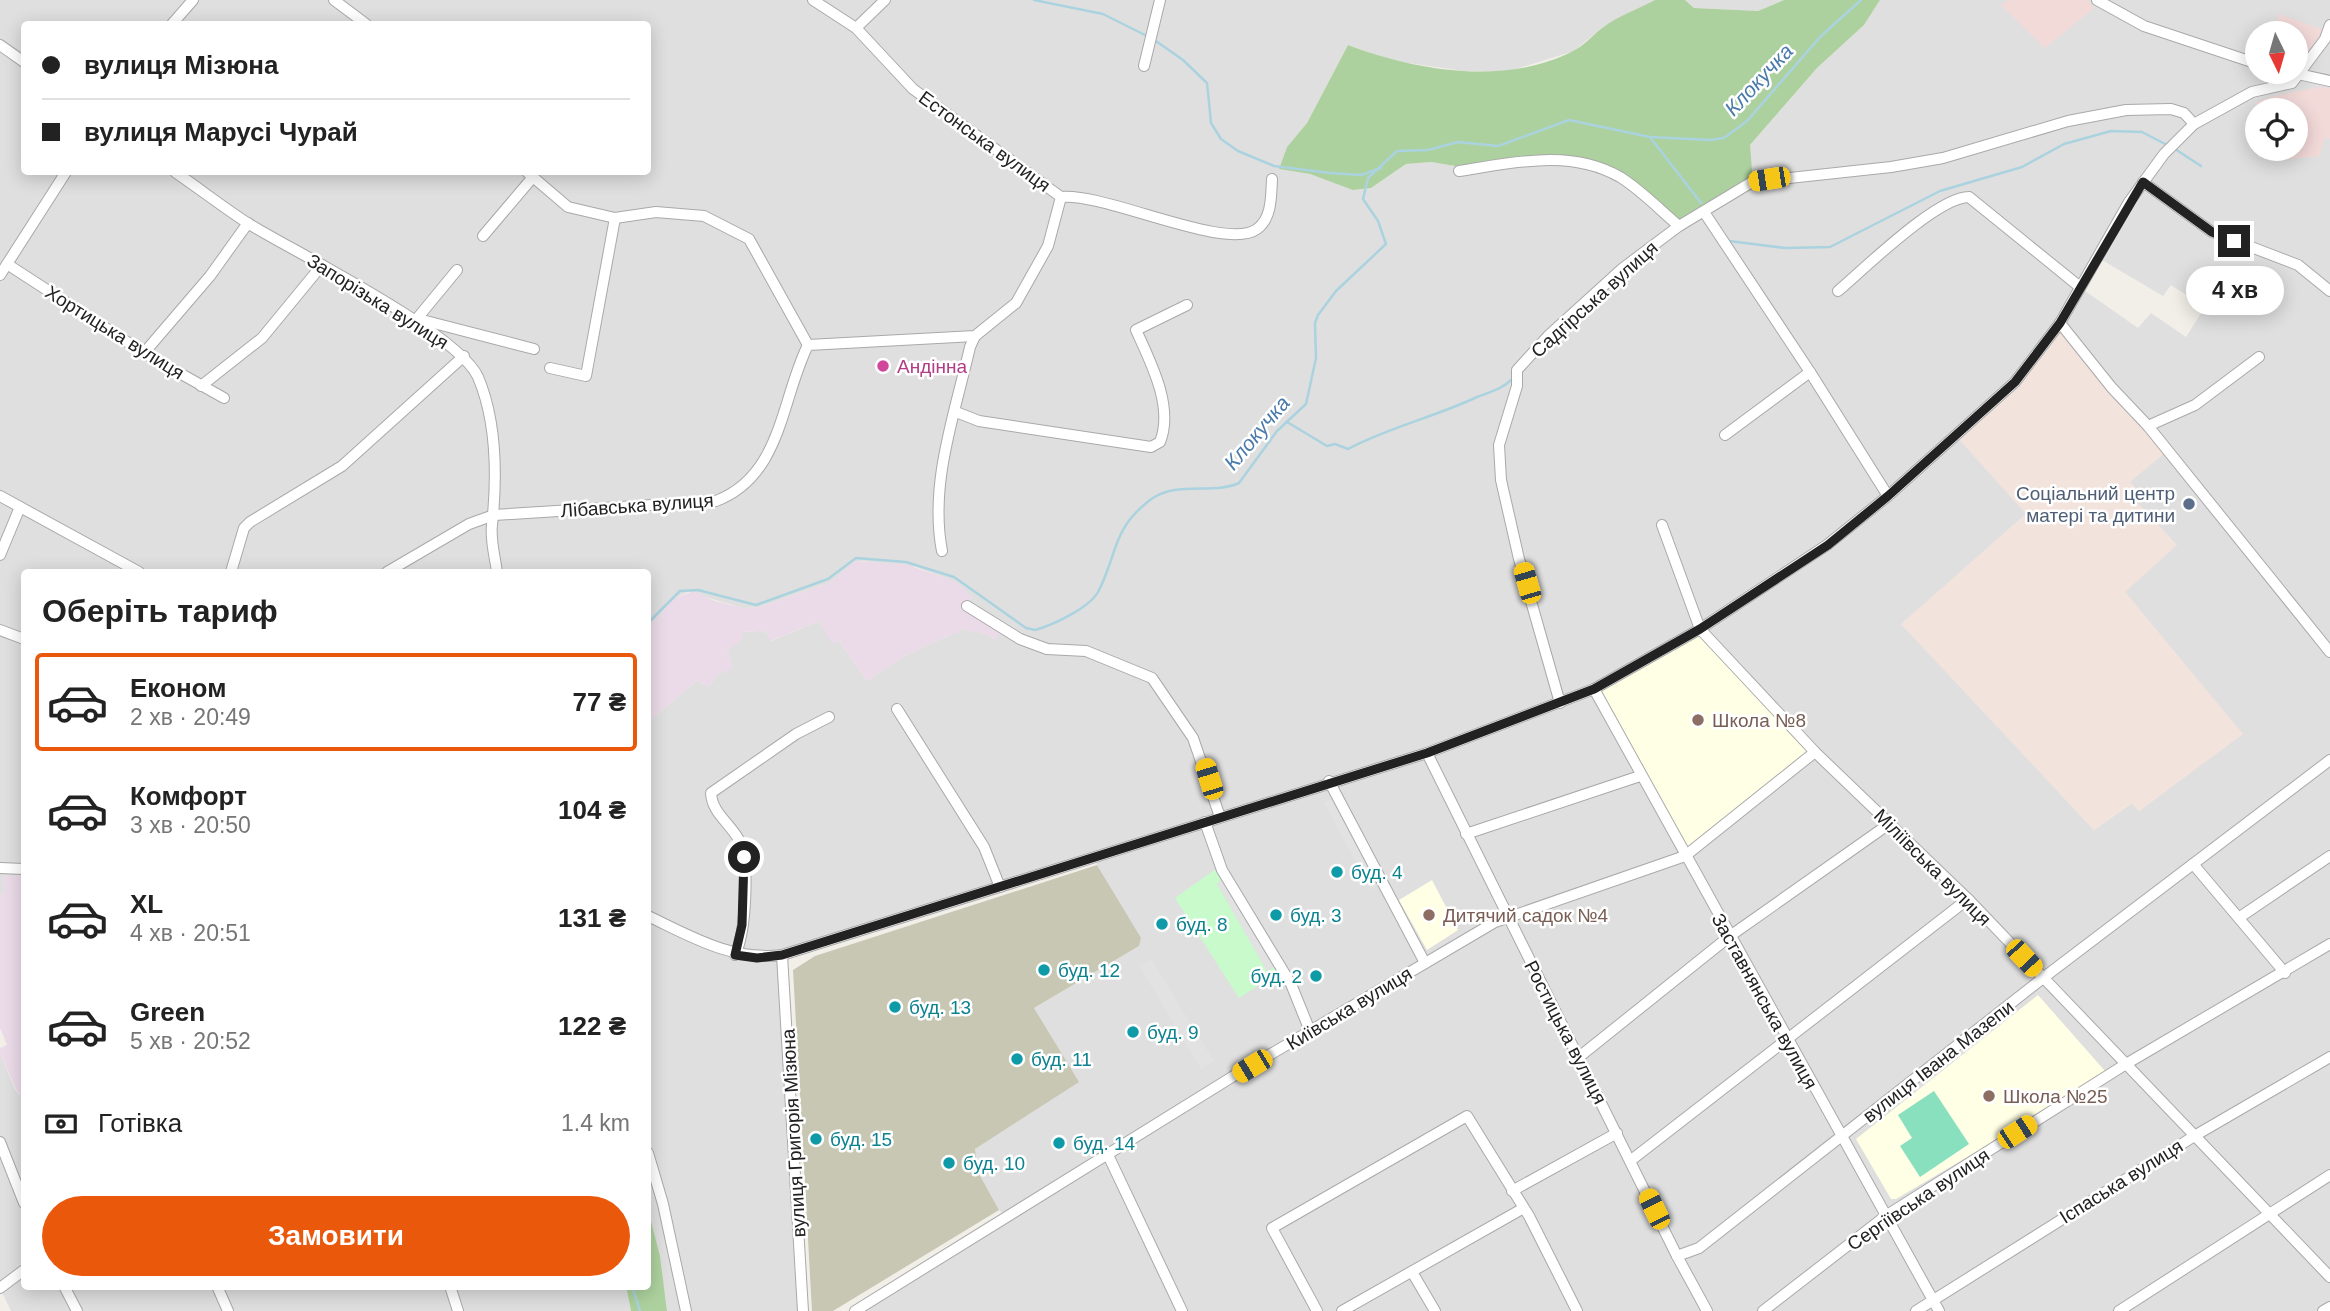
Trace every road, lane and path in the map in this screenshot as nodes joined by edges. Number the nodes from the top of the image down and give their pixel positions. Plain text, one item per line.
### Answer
1 (192, 0) edge
2 (334, 0) edge
3 (813, 0) edge
4 (885, 0) edge
5 (1160, 0) edge
6 (2097, 0) edge
7 (175, 21) edge
8 (362, 21) edge
9 (2330, 25) edge
10 (856, 28) junction
11 (0, 45) edge
12 (2308, 58) edge
13 (21, 60) edge
14 (2245, 61) edge
15 (1144, 66) dead end
16 (2308, 76) edge
17 (2330, 81) edge
18 (2284, 84) edge
19 (2194, 124) junction
20 (1459, 171) dead end
21 (64, 175) edge
22 (179, 175) edge
23 (529, 175) edge
24 (531, 175) edge
25 (1272, 180) dead end
26 (2143, 182) junction
27 (1061, 197) junction
28 (1704, 212) junction
29 (615, 218) junction
30 (248, 223) junction
31 (1679, 226) junction
32 (483, 236) dead end
33 (7, 264) junction
34 (322, 265) junction
35 (457, 270) dead end
36 (0, 275) edge
37 (2080, 287) junction
38 (1838, 291) dead end
39 (2330, 291) edge
40 (1187, 305) dead end
41 (415, 321) junction
42 (2060, 323) junction
43 (975, 336) junction
44 (808, 345) junction
45 (534, 349) dead end
46 (144, 353) junction
47 (464, 356) junction
48 (2259, 358) dead end
49 (550, 368) dead end
50 (1810, 372) junction
51 (201, 386) junction
52 (224, 398) dead end
53 (956, 412) junction
54 (2148, 426) junction
55 (1725, 435) dead end
56 (0, 496) edge
57 (1888, 496) junction
58 (20, 507) junction
59 (494, 515) junction
60 (1662, 525) dead end
61 (942, 551) dead end
62 (0, 555) edge
63 (134, 569) edge
64 (232, 569) edge
65 (392, 569) edge
66 (497, 569) edge
67 (967, 606) dead end
68 (1700, 629) junction
69 (0, 630) edge
70 (21, 638) edge
71 (2330, 652) edge
72 (1594, 689) junction
73 (1560, 703) junction
74 (897, 709) dead end
75 (829, 717) dead end
76 (1815, 752) junction
77 (1427, 753) junction
78 (2330, 760) edge
79 (1640, 776) junction
80 (1329, 781) junction
81 (1220, 817) junction
82 (1205, 822) junction
83 (1889, 824) junction
84 (1466, 834) junction
85 (1685, 856) junction
86 (2330, 856) edge
87 (2193, 864) junction
88 (0, 868) edge
89 (21, 869) edge
90 (1000, 887) junction
91 (1968, 899) junction
92 (1507, 916) junction
93 (651, 917) edge
94 (2241, 917) junction
95 (1730, 936) junction
96 (2330, 944) edge
97 (735, 955) junction
98 (782, 955) junction
99 (1424, 963) junction
100 (2285, 973) junction
101 (2043, 978) junction
102 (1310, 1031) junction
103 (1786, 1038) junction
104 (1579, 1056) junction
105 (2330, 1057) edge
106 (2126, 1064) junction
107 (1617, 1133) junction
108 (2196, 1135) junction
109 (1841, 1136) junction
110 (0, 1142) edge
111 (1108, 1154) junction
112 (1630, 1161) junction
113 (651, 1163) edge
114 (2330, 1175) edge
115 (1512, 1191) junction
116 (21, 1195) edge
117 (1522, 1209) junction
118 (2268, 1213) junction
119 (1887, 1215) junction
120 (1677, 1256) junction
121 (21, 1272) edge
122 (1412, 1272) junction
123 (2330, 1277) edge
124 (0, 1288) edge
125 (66, 1290) edge
126 (220, 1290) edge
127 (451, 1290) edge
128 (1932, 1299) junction
129 (2330, 1307) edge
130 (77, 1311) edge
131 (228, 1311) edge
132 (458, 1311) edge
133 (686, 1311) edge
134 (803, 1311) edge
135 (855, 1311) edge
136 (1182, 1311) edge
137 (1317, 1311) edge
138 (1342, 1311) edge
139 (1435, 1311) edge
140 (1577, 1311) edge
141 (1707, 1311) edge
142 (1763, 1311) edge
143 (1916, 1311) edge
144 (1939, 1311) edge
145 (2119, 1311) edge
146 (2323, 1311) edge

1 - 7 street
2 - 8 street
3 - 10 street, Естонська вулиця
4 - 10 street
5 - 15 street
6 - 14 street
9 - 12 street
10 - 27 street, Естонська вулиця
11 - 13 street
16 - 17 street
18 - 19 street
19 - 26 street
19 - 28 street, Садгірська вулиця
20 - 31 street, Садгірська вулиця
21 - 33 street
22 - 30 street, Запорізька вулиця
23 - 32 street
24 - 29 street
25 - 27 street, Естонська вулиця
26 - 37 street
26 - 39 street
27 - 43 street
28 - 31 street, Садгірська вулиця
28 - 50 street
29 - 44 street
29 - 49 street
30 - 34 street, Запорізька вулиця
30 - 46 street
31 - 73 street, Садгірська вулиця
33 - 36 street
33 - 46 street, Хортицька вулиця
34 - 41 street, Запорізька вулиця
34 - 51 street
35 - 41 street
37 - 38 street
37 - 42 street
40 - 53 street
41 - 45 street
41 - 47 street, Запорізька вулиця
42 - 54 street
42 - 57 street
43 - 44 street
43 - 53 street
44 - 59 street, Лібавська вулиця
46 - 51 street, Хортицька вулиця
47 - 59 street, Запорізька вулиця
47 - 64 street
48 - 54 street
50 - 55 street
50 - 57 street
51 - 52 street, Хортицька вулиця
53 - 61 street
54 - 71 street
56 - 58 street
57 - 68 street
58 - 62 street
58 - 63 street
59 - 65 street, Лібавська вулиця
59 - 66 street, Запорізька вулиця
60 - 68 street, Міліївська вулиця
67 - 81 street
68 - 72 street
68 - 76 street, Міліївська вулиця
69 - 70 street
72 - 73 street
72 - 79 street, Заставнянська вулиця
73 - 77 street
74 - 90 street
75 - 97 street
76 - 83 street, Міліївська вулиця
76 - 85 street, Київська вулиця
77 - 80 street
77 - 84 street, Ростицька вулиця
78 - 87 street, вулиця Івана Мазепи
79 - 84 street
79 - 85 street, Заставнянська вулиця
80 - 81 street
80 - 99 street
81 - 82 street
82 - 90 street
82 - 102 street
83 - 91 street, Міліївська вулиця
83 - 95 street
84 - 92 street, Ростицька вулиця
85 - 92 street, Київська вулиця
85 - 95 street, Заставнянська вулиця
86 - 94 street
87 - 94 street
87 - 101 street, вулиця Івана Мазепи
88 - 89 street
90 - 98 street
91 - 101 street, Міліївська вулиця
91 - 103 street
92 - 99 street, Київська вулиця
92 - 104 street, Ростицька вулиця
93 - 97 street
94 - 100 street
95 - 103 street, Заставнянська вулиця
95 - 104 street
96 - 100 street, Сергіївська вулиця
97 - 98 street
98 - 134 street, вулиця Григорія Мізюна
99 - 102 street, Київська вулиця
100 - 106 street, Сергіївська вулиця
101 - 106 street, Міліївська вулиця
101 - 109 street, вулиця Івана Мазепи
102 - 111 street, Київська вулиця
103 - 109 street, Заставнянська вулиця
103 - 112 street
104 - 107 street, Ростицька вулиця
105 - 108 street, Іспаська вулиця
106 - 108 street, Міліївська вулиця
106 - 119 street, Сергіївська вулиця
107 - 112 street, Ростицька вулиця
107 - 115 street
108 - 118 street, Міліївська вулиця
108 - 128 street, Іспаська вулиця
109 - 119 street, Заставнянська вулиця
109 - 120 street, вулиця Івана Мазепи
110 - 116 street
111 - 135 street, Київська вулиця
111 - 136 street
112 - 120 street, Ростицька вулиця
113 - 133 street
114 - 118 street
115 - 117 street
115 - 137 street
117 - 122 street
117 - 140 street
118 - 123 street, Міліївська вулиця
118 - 145 street
119 - 128 street, Заставнянська вулиця
119 - 142 street, Сергіївська вулиця
120 - 141 street, Ростицька вулиця
121 - 124 street
122 - 138 street
122 - 139 street
125 - 130 street
126 - 131 street
127 - 132 street
128 - 143 street, Іспаська вулиця
128 - 144 street, Заставнянська вулиця
129 - 146 street

